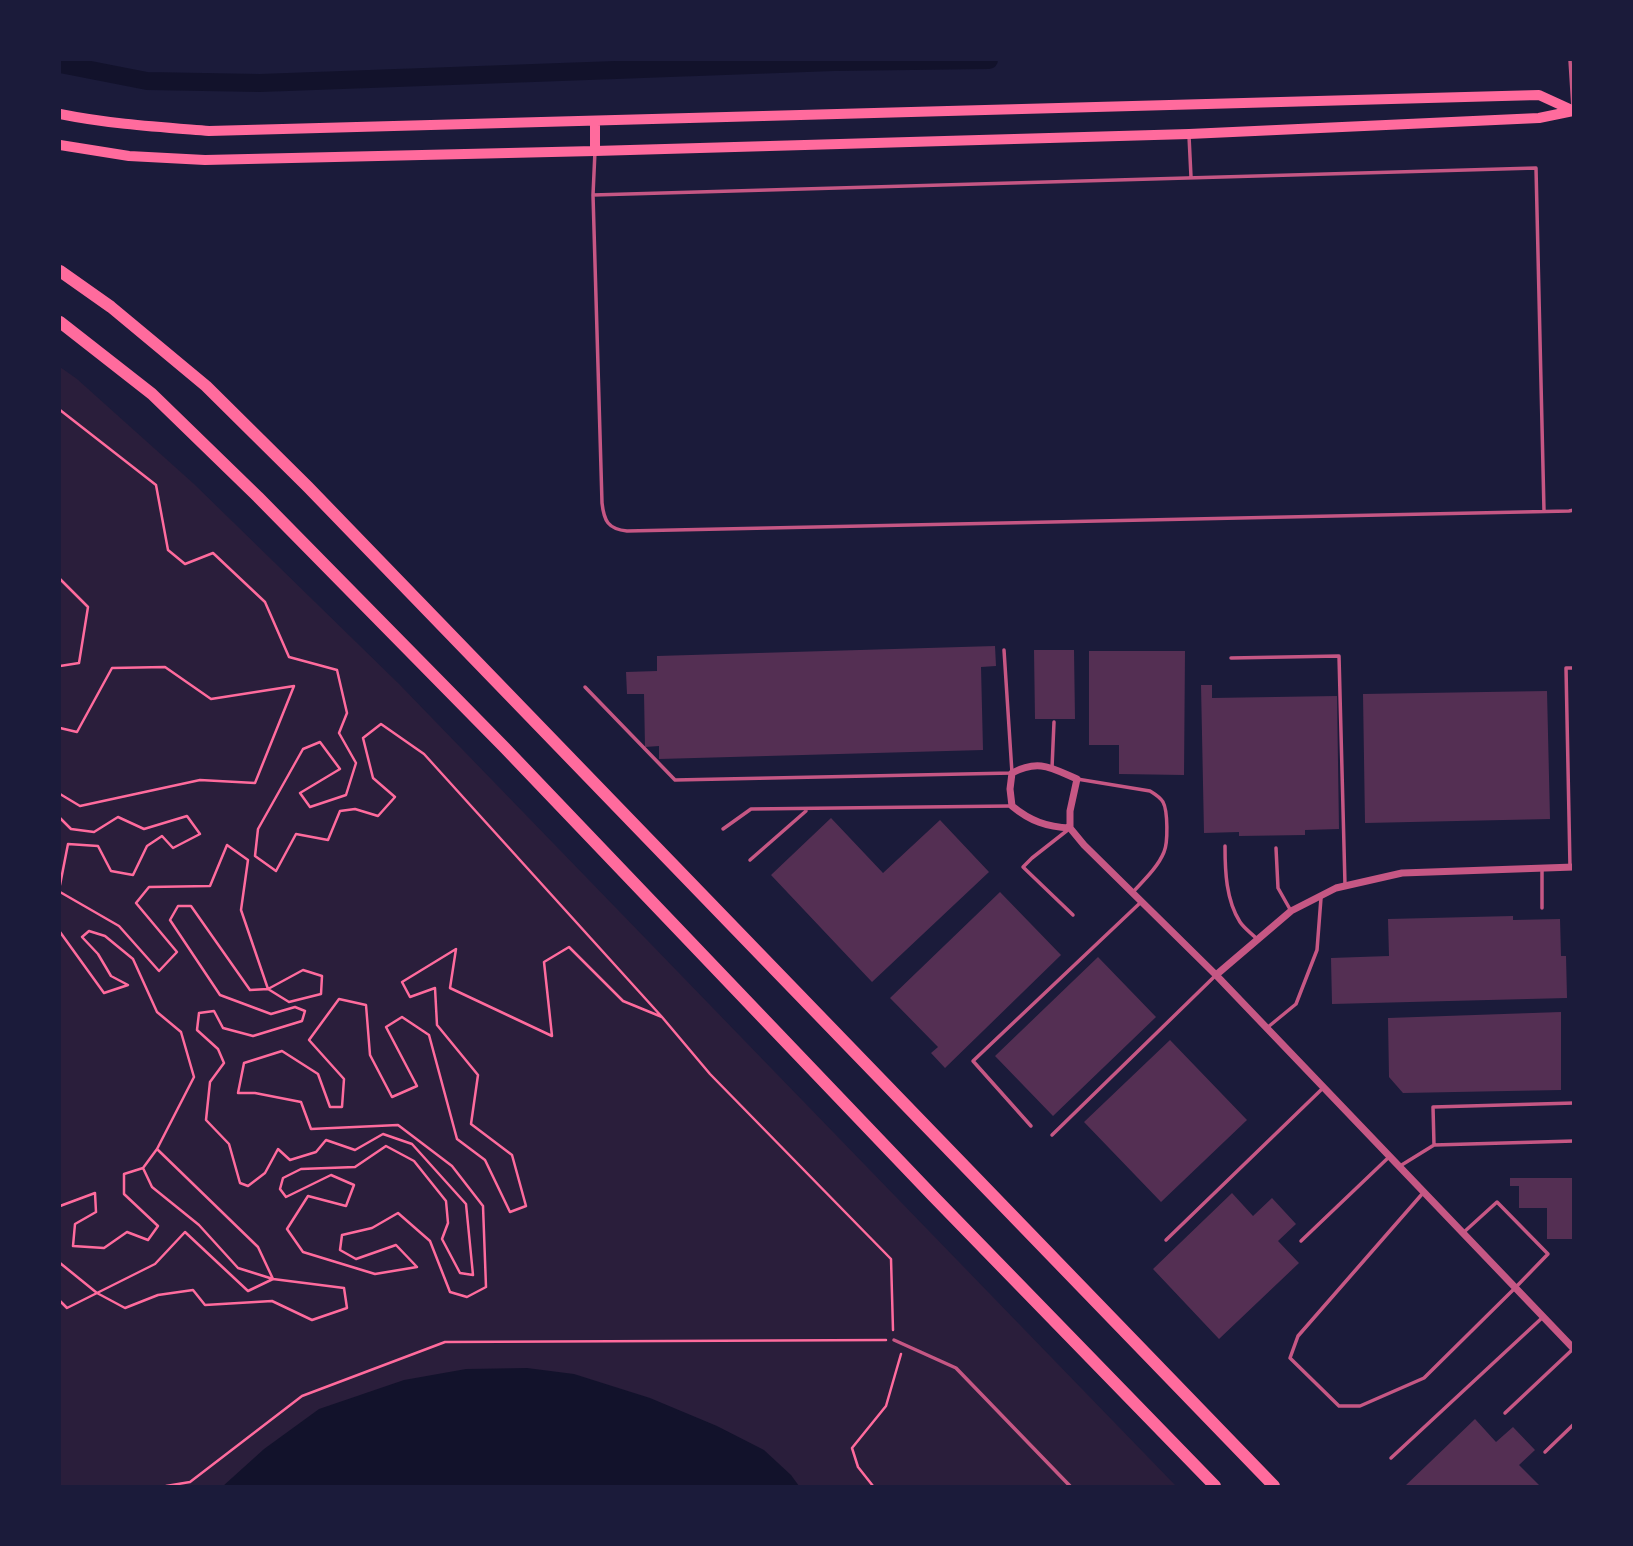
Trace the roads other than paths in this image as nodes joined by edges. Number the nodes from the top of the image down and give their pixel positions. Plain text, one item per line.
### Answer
1 (1570, 60) edge
2 (1573, 110) edge
3 (60, 114) edge
4 (594, 121) junction
5 (1189, 134) junction
6 (60, 145) edge
7 (595, 151) junction
8 (1191, 178) junction
9 (593, 195) junction
10 (60, 271) edge
11 (60, 322) edge
12 (1573, 510) edge
13 (1544, 511) junction
14 (1004, 650) dead end
15 (1231, 659) dead end
16 (1573, 668) edge
17 (585, 687) dead end
18 (1054, 722) dead end
19 (1052, 768) junction
20 (1012, 773) junction
21 (1077, 779) junction
22 (1012, 806) junction
23 (807, 809) junction
24 (1070, 828) junction
25 (723, 829) dead end
26 (1226, 846) dead end
27 (1276, 848) dead end
28 (750, 860) dead end
29 (1572, 867) edge
30 (1542, 868) junction
31 (1345, 886) junction
32 (1133, 892) junction
33 (1321, 895) junction
34 (1141, 901) junction
35 (1542, 908) dead end
36 (1291, 911) junction
37 (1073, 915) dead end
38 (1257, 940) junction
39 (1216, 975) junction
40 (1266, 1028) junction
41 (1323, 1088) junction
42 (1573, 1103) edge
43 (1031, 1126) dead end
44 (1052, 1135) dead end
45 (1573, 1141) edge
46 (1434, 1144) junction
47 (1390, 1157) junction
48 (1399, 1167) junction
49 (1423, 1193) junction
50 (1463, 1233) junction
51 (1166, 1240) dead end
52 (1301, 1241) dead end
53 (1515, 1289) junction
54 (1543, 1317) junction
55 (894, 1340) road end
56 (1573, 1349) edge
57 (1505, 1413) dead end
58 (1573, 1424) edge
59 (1545, 1452) dead end
60 (1391, 1458) dead end
61 (1070, 1486) edge
62 (1215, 1486) edge
63 (1274, 1486) edge

1 - 2 lane
3 - 4 main road
4 - 5 main road
4 - 7 main road
5 - 7 main road
5 - 8 lane
6 - 7 main road
7 - 9 lane
8 - 9 lane
8 - 13 lane
9 - 13 lane
10 - 63 highway
11 - 62 highway
12 - 13 lane
14 - 20 lane
15 - 31 lane
16 - 29 lane
17 - 20 lane
18 - 19 lane
19 - 20 street
19 - 21 street
20 - 22 street
21 - 24 street
21 - 32 lane
22 - 23 lane
22 - 24 street
23 - 25 lane
23 - 28 lane
24 - 32 street
24 - 37 lane
26 - 38 lane
27 - 36 lane
29 - 30 street
30 - 31 street
30 - 35 lane
31 - 33 street
32 - 34 street
33 - 36 street
33 - 40 lane
34 - 39 street
34 - 43 lane
36 - 38 street
38 - 39 street
39 - 40 street
39 - 44 lane
40 - 41 street
41 - 47 street
41 - 51 lane
42 - 46 lane
45 - 46 lane
46 - 48 lane
47 - 48 street
47 - 52 lane
48 - 49 street
49 - 50 street
49 - 53 lane
50 - 53 street
50 - 53 lane
53 - 54 street
54 - 56 street
54 - 60 lane
55 - 61 lane
56 - 57 lane
58 - 59 lane

